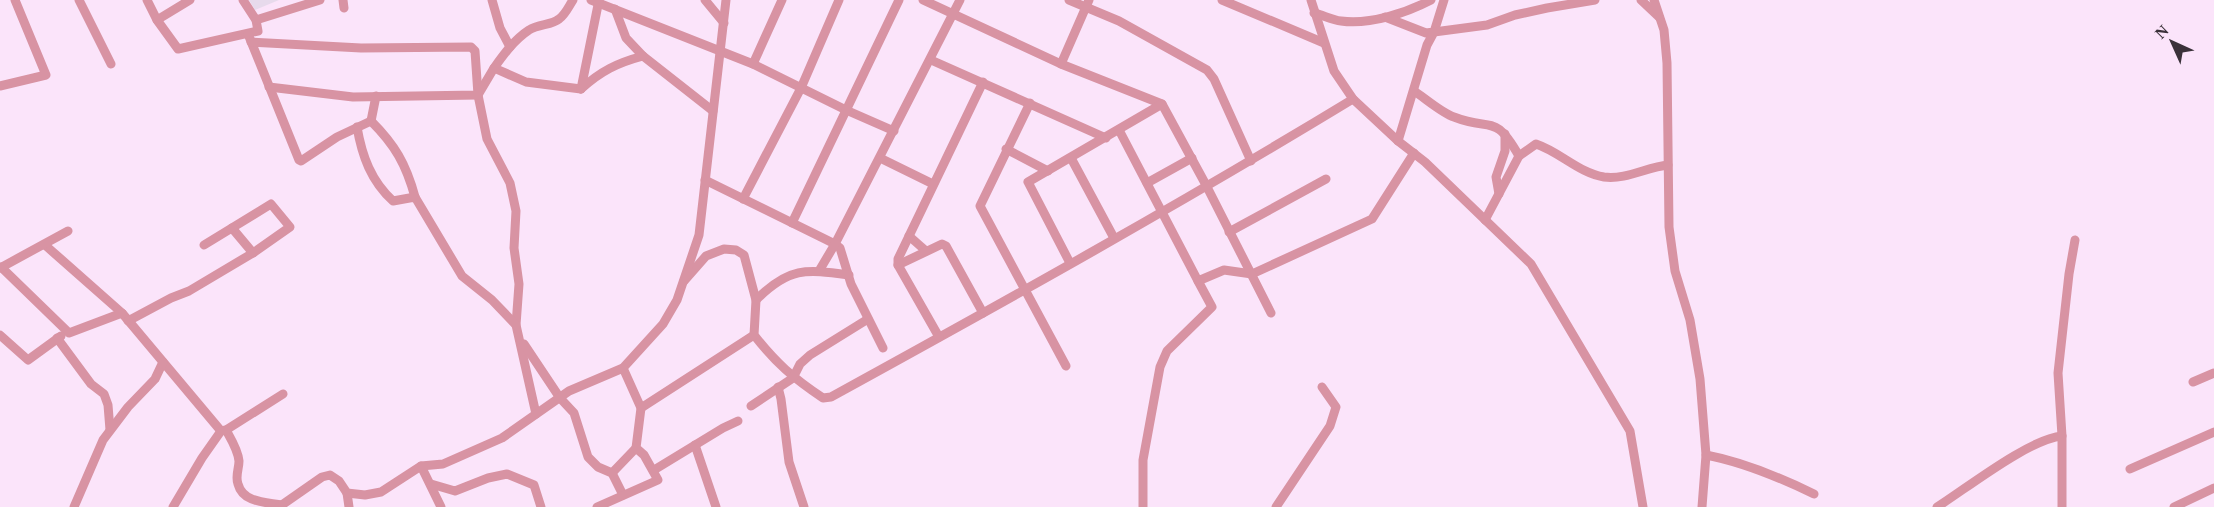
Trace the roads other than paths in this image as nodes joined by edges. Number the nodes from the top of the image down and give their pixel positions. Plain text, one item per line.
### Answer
1 (15, 0) edge
2 (79, 0) edge
3 (147, 0) edge
4 (190, 0) edge
5 (243, 0) edge
6 (320, 0) edge
7 (492, 0) edge
8 (573, 0) edge
9 (705, 0) edge
10 (726, 0) edge
11 (782, 0) edge
12 (839, 0) edge
13 (899, 0) edge
14 (923, 0) edge
15 (960, 0) edge
16 (1069, 0) edge
17 (1222, 0) edge
18 (1311, 0) edge
19 (1431, 0) edge
20 (1444, 0) edge
21 (1595, 0) edge
22 (1641, 0) edge
23 (1654, 0) edge
24 (596, 1) edge
25 (1088, 4) edge
26 (615, 9) junction
27 (953, 13) junction
28 (1314, 13) junction
29 (1385, 17) junction
30 (1660, 18) junction
31 (157, 20) junction
32 (256, 20) junction
33 (724, 23) junction
34 (1434, 33) junction
35 (250, 38) junction
36 (1324, 43) junction
37 (510, 47) junction
38 (719, 52) junction
39 (643, 56) junction
40 (930, 60) junction
41 (111, 64) dead end
42 (753, 64) junction
43 (1062, 64) junction
44 (494, 68) junction
45 (983, 82) junction
46 (0, 86) edge
47 (268, 87) junction
48 (801, 88) junction
49 (581, 89) junction
50 (1414, 91) junction
51 (478, 95) junction
52 (376, 96) junction
53 (1353, 99) junction
54 (1030, 103) junction
55 (1162, 105) junction
56 (846, 110) junction
57 (713, 111) junction
58 (371, 121) junction
59 (357, 128) junction
60 (1119, 130) junction
61 (894, 131) junction
62 (1505, 134) junction
63 (1106, 138) junction
64 (1398, 141) junction
65 (1006, 150) junction
66 (1414, 153) junction
67 (1519, 156) junction
68 (880, 158) junction
69 (1071, 158) junction
70 (1191, 158) junction
71 (1251, 160) junction
72 (1668, 165) junction
73 (1048, 171) junction
74 (1326, 179) dead end
75 (705, 180) junction
76 (1147, 183) junction
77 (933, 184) junction
78 (1206, 185) junction
79 (1498, 194) junction
80 (415, 197) junction
81 (743, 199) junction
82 (1163, 211) junction
83 (1485, 220) junction
84 (792, 223) junction
85 (232, 228) junction
86 (68, 231) dead end
87 (1229, 232) junction
88 (909, 236) junction
89 (1114, 238) junction
90 (2075, 240) dead end
91 (835, 244) junction
92 (45, 245) junction
93 (204, 245) dead end
94 (926, 251) junction
95 (253, 254) junction
96 (1070, 263) junction
97 (898, 265) junction
98 (1, 268) edge
99 (819, 271) junction
100 (1252, 274) junction
101 (849, 275) junction
102 (684, 281) junction
103 (1198, 281) junction
104 (1025, 289) junction
105 (756, 300) junction
106 (983, 313) junction
107 (1271, 314) dead end
108 (125, 317) junction
109 (868, 319) junction
110 (516, 325) junction
111 (69, 333) junction
112 (0, 335) edge
113 (754, 335) junction
114 (939, 337) junction
115 (57, 338) junction
116 (520, 340) junction
117 (883, 348) dead end
118 (163, 362) junction
119 (1066, 366) dead end
120 (623, 368) junction
121 (2214, 373) edge
122 (793, 378) junction
123 (2193, 382) dead end
124 (778, 387) junction
125 (1322, 387) dead end
126 (283, 394) dead end
127 (560, 398) junction
128 (751, 406) dead end
129 (641, 408) junction
130 (536, 414) junction
131 (738, 421) dead end
132 (110, 430) junction
133 (224, 430) junction
134 (2214, 432) edge
135 (2062, 436) junction
136 (695, 445) junction
137 (636, 448) junction
138 (1706, 455) junction
139 (421, 466) junction
140 (2130, 469) dead end
141 (654, 470) junction
142 (612, 473) junction
143 (431, 484) junction
144 (2214, 488) edge
145 (347, 493) junction
146 (1814, 494) dead end
147 (620, 500) edge
148 (281, 506) edge
149 (74, 507) edge
150 (173, 507) edge
151 (349, 507) edge
152 (441, 507) edge
153 (541, 507) edge
154 (597, 507) edge
155 (716, 507) edge
156 (804, 507) edge
157 (1143, 507) edge
158 (1276, 507) edge
159 (1643, 507) edge
160 (1702, 507) edge
161 (1937, 507) edge
162 (2062, 507) edge
163 (2174, 507) edge

1 - 46 street
2 - 41 street
3 - 31 street
4 - 31 street
5 - 32 street
6 - 32 street
7 - 37 street
8 - 37 street
9 - 33 street
10 - 33 street
11 - 42 street
12 - 48 street
13 - 56 street
14 - 27 street
15 - 27 street
16 - 25 street
17 - 36 street
18 - 28 street
19 - 29 street
20 - 34 street
21 - 34 street
22 - 30 street
23 - 30 street
24 - 26 street
24 - 49 street
25 - 43 street
25 - 71 street
26 - 38 street
26 - 39 street
27 - 40 street
27 - 43 street
28 - 29 street
28 - 36 street
29 - 34 street
30 - 72 street
31 - 35 street
32 - 35 street
33 - 38 street
34 - 50 street
35 - 47 street
35 - 51 street
36 - 53 street
37 - 44 street
38 - 42 street
38 - 57 street
39 - 49 street
39 - 57 street
40 - 45 street
40 - 61 street
42 - 48 street
43 - 55 street
44 - 49 street
44 - 51 street
45 - 54 street
45 - 77 street
47 - 52 street
47 - 59 street
48 - 56 street
48 - 81 street
50 - 62 street
50 - 64 street
51 - 52 street
51 - 110 street
52 - 58 street
53 - 64 street
53 - 71 street
54 - 63 street
54 - 65 street
55 - 60 street
55 - 70 street
56 - 61 street
56 - 84 street
57 - 75 street
58 - 59 street
58 - 80 street
59 - 80 street
60 - 63 street
60 - 76 street
61 - 68 street
62 - 67 street
62 - 79 street
63 - 69 street
64 - 66 street
65 - 73 street
65 - 104 street
66 - 83 street
66 - 100 street
67 - 72 street
67 - 79 street
68 - 77 street
68 - 91 street
69 - 73 street
69 - 89 street
70 - 76 street
70 - 78 street
71 - 78 street
72 - 138 street
73 - 96 street
74 - 87 street
75 - 81 street
75 - 102 street
76 - 82 street
77 - 88 street
78 - 82 street
78 - 87 street
79 - 83 street
80 - 110 street
81 - 84 street
82 - 89 street
82 - 103 street
83 - 159 street
84 - 91 street
85 - 93 street
85 - 95 street
85 - 95 street
86 - 92 street
87 - 100 street
88 - 94 street
88 - 97 street
89 - 96 street
90 - 135 street
91 - 99 street
91 - 101 street
92 - 98 street
92 - 108 street
94 - 97 street
94 - 106 street
95 - 108 street
96 - 104 street
97 - 114 street
98 - 111 street
99 - 101 street
99 - 105 street
100 - 103 street
100 - 107 street
101 - 109 street
102 - 105 street
102 - 120 street
103 - 157 street
104 - 106 street
104 - 119 street
105 - 113 street
106 - 114 street
108 - 111 street
108 - 118 street
109 - 117 street
109 - 122 street
110 - 116 street
111 - 115 street
112 - 115 street
113 - 122 street
113 - 129 street
114 - 122 street
115 - 132 street
116 - 127 street
116 - 130 street
118 - 132 street
118 - 133 street
120 - 127 street
120 - 129 street
121 - 123 street
122 - 124 street
124 - 128 street
124 - 156 street
125 - 158 street
126 - 133 street
127 - 130 street
127 - 142 street
129 - 137 street
130 - 139 street
131 - 136 street
132 - 149 street
133 - 148 street
133 - 150 street
134 - 140 street
135 - 161 street
135 - 162 street
136 - 141 street
136 - 155 street
137 - 141 street
137 - 142 street
138 - 146 street
138 - 160 street
139 - 143 street
139 - 145 street
141 - 147 street
142 - 147 street
143 - 152 street
143 - 153 street
144 - 163 street
145 - 148 street
145 - 151 street
147 - 154 street

